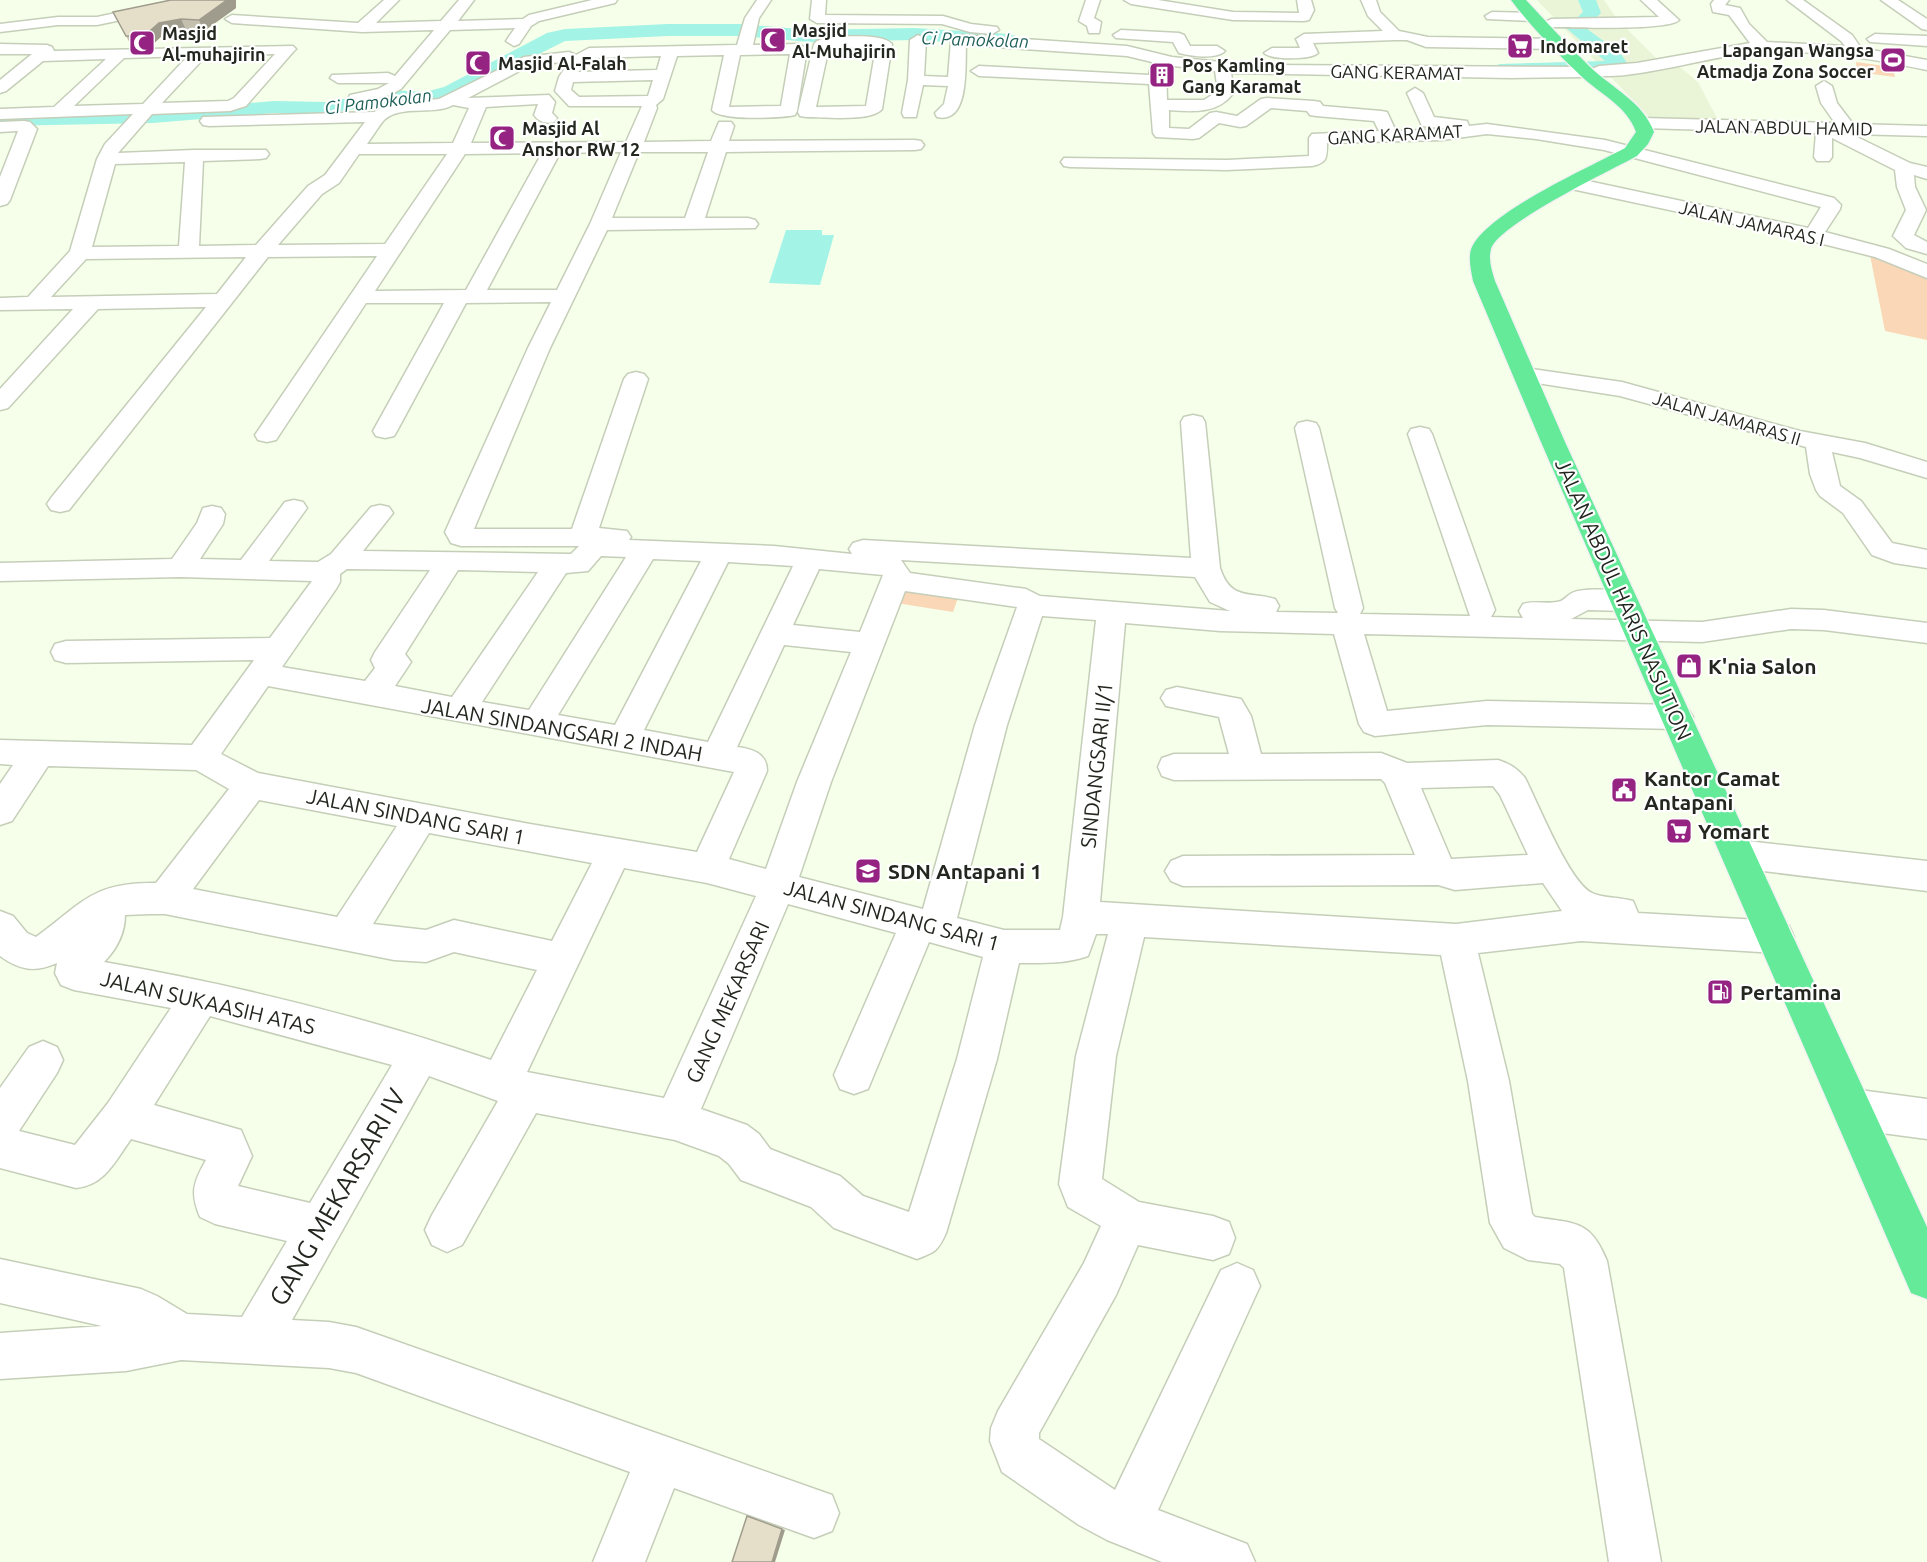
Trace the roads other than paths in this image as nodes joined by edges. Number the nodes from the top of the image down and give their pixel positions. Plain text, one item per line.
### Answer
1 (198, 0) edge
2 (456, 0) edge
3 (467, 0) edge
4 (610, 0) edge
5 (764, 0) edge
6 (819, 0) edge
7 (1093, 0) edge
8 (1131, 0) edge
9 (1304, 0) edge
10 (1368, 0) edge
11 (1518, 0) edge
12 (1530, 0) edge
13 (1648, 0) edge
14 (1722, 0) edge
15 (1794, 0) edge
16 (1888, 0) edge
17 (388, 3) edge
18 (367, 5) dead end
19 (292, 10) dead end
20 (1265, 16) junction
21 (1492, 16) dead end
22 (1534, 17) junction
23 (232, 19) dead end
24 (271, 21) junction
25 (526, 23) junction
26 (1551, 23) junction
27 (438, 26) junction
28 (1927, 26) edge
29 (0, 28) edge
30 (362, 28) junction
31 (970, 28) junction
32 (1045, 28) dead end
33 (1073, 29) dead end
34 (1094, 30) junction
35 (1276, 32) dead end
36 (1011, 33) dead end
37 (1395, 35) junction
38 (535, 38) dead end
39 (1847, 38) junction
40 (744, 40) junction
41 (918, 40) dead end
42 (1927, 41) edge
43 (513, 43) junction
44 (558, 43) dead end
45 (1559, 44) junction
46 (1762, 46) junction
47 (0, 49) edge
48 (671, 51) junction
49 (201, 52) junction
50 (1232, 52) dead end
51 (1856, 52) junction
52 (1256, 53) dead end
53 (120, 54) junction
54 (42, 56) junction
55 (503, 57) dead end
56 (569, 57) dead end
57 (545, 58) junction
58 (1161, 59) junction
59 (1927, 65) edge
60 (1589, 67) junction
61 (1222, 68) junction
62 (1293, 70) junction
63 (978, 71) dead end
64 (1354, 71) junction
65 (1439, 72) junction
66 (663, 75) junction
67 (567, 77) junction
68 (338, 78) dead end
69 (527, 79) dead end
70 (916, 80) junction
71 (1158, 80) junction
72 (487, 81) junction
73 (956, 82) junction
74 (386, 85) junction
75 (1824, 86) dead end
76 (0, 87) edge
77 (1364, 89) dead end
78 (1397, 93) dead end
79 (1415, 93) junction
80 (1312, 98) junction
81 (480, 102) junction
82 (325, 104) dead end
83 (443, 104) junction
84 (1160, 105) junction
85 (411, 106) junction
86 (650, 108) dead end
87 (855, 112) junction
88 (57, 113) junction
89 (910, 113) dead end
90 (943, 113) dead end
91 (0, 114) edge
92 (359, 117) junction
93 (378, 117) junction
94 (548, 118) dead end
95 (135, 119) junction
96 (727, 120) dead end
97 (1642, 123) junction
98 (400, 124) dead end
99 (85, 126) dead end
100 (0, 127) edge
101 (1483, 129) junction
102 (1827, 129) junction
103 (1848, 129) junction
104 (1927, 131) edge
105 (1403, 135) junction
106 (1326, 137) junction
107 (915, 145) dead end
108 (719, 146) junction
109 (554, 147) junction
110 (634, 147) junction
111 (853, 147) junction
112 (460, 148) junction
113 (354, 149) junction
114 (1631, 152) junction
115 (109, 153) junction
116 (260, 154) dead end
117 (194, 155) junction
118 (1823, 157) dead end
119 (1070, 162) dead end
120 (1904, 167) junction
121 (1927, 173) edge
122 (1574, 184) junction
123 (315, 190) junction
124 (0, 200) edge
125 (600, 224) junction
126 (693, 224) junction
127 (748, 224) dead end
128 (1813, 236) junction
129 (1927, 249) edge
130 (391, 250) junction
131 (262, 251) junction
132 (189, 252) junction
133 (80, 253) junction
134 (1927, 273) edge
135 (564, 296) junction
136 (360, 297) junction
137 (465, 297) junction
138 (224, 300) junction
139 (91, 303) junction
140 (0, 304) edge
141 (33, 304) junction
142 (1525, 375) junction
143 (636, 379) dead end
144 (0, 404) edge
145 (1193, 422) dead end
146 (1307, 428) dead end
147 (385, 430) dead end
148 (1420, 434) dead end
149 (267, 435) dead end
150 (1818, 443) junction
151 (1927, 470) edge
152 (60, 504) dead end
153 (294, 508) dead end
154 (380, 513) dead end
155 (212, 514) dead end
156 (583, 537) junction
157 (644, 550) junction
158 (719, 552) junction
159 (810, 558) junction
160 (1927, 559) edge
161 (450, 561) junction
162 (558, 563) junction
163 (333, 566) junction
164 (180, 568) junction
165 (250, 568) junction
166 (1206, 568) junction
167 (3, 576) edge
168 (895, 580) junction
169 (1032, 605) junction
170 (1481, 610) junction
171 (1111, 613) junction
172 (1630, 615) junction
173 (1348, 616) junction
174 (1919, 631) edge
175 (775, 634) junction
176 (869, 643) junction
177 (66, 652) dead end
178 (1927, 658) edge
179 (269, 662) junction
180 (372, 695) junction
181 (1177, 698) dead end
182 (459, 710) junction
183 (1677, 717) junction
184 (537, 724) junction
185 (623, 740) junction
186 (0, 752) edge
187 (39, 753) junction
188 (717, 756) junction
189 (201, 758) junction
190 (1174, 767) dead end
191 (1250, 768) junction
192 (1399, 776) junction
193 (251, 785) junction
194 (0, 811) edge
195 (421, 817) junction
196 (615, 852) junction
197 (1738, 854) junction
198 (707, 868) junction
199 (1553, 868) junction
200 (1438, 870) junction
201 (1183, 871) dead end
202 (1927, 876) edge
203 (778, 885) junction
204 (165, 899) junction
205 (102, 906) junction
206 (1081, 917) junction
207 (1130, 921) junction
208 (927, 926) junction
209 (0, 927) edge
210 (1772, 929) junction
211 (346, 934) junction
212 (1456, 940) junction
213 (1004, 946) junction
214 (561, 959) junction
215 (201, 996) junction
216 (420, 1054) junction
217 (43, 1060) dead end
218 (854, 1075) dead end
219 (513, 1087) junction
220 (1852, 1109) junction
221 (123, 1117) junction
222 (1927, 1119) edge
223 (675, 1120) junction
224 (0, 1123) edge
225 (0, 1148) edge
226 (1126, 1221) junction
227 (320, 1227) junction
228 (447, 1230) dead end
229 (1213, 1238) dead end
230 (1927, 1277) edge
231 (0, 1281) edge
232 (1237, 1286) dead end
233 (181, 1337) junction
234 (254, 1341) junction
235 (0, 1356) edge
236 (661, 1458) junction
237 (814, 1513) dead end
238 (1126, 1522) junction
239 (619, 1562) edge
240 (1229, 1562) edge
241 (1635, 1562) edge

1 - 29 street
2 - 3 street
2 - 27 street
3 - 27 street
4 - 25 street
5 - 40 street
6 - 31 street
7 - 34 street
8 - 20 street
9 - 20 street
10 - 37 street
11 - 22 highway
12 - 26 highway
13 - 26 street
14 - 46 street
15 - 39 street
16 - 28 street
17 - 18 street
17 - 30 street
19 - 24 street
20 - 35 street
21 - 22 street
22 - 45 highway
23 - 24 street
24 - 30 street
25 - 27 street
25 - 43 street
26 - 60 highway
27 - 30 street
27 - 74 street
27 - 74 street
31 - 32 street
31 - 36 street
33 - 34 street
34 - 50 street
37 - 45 street
37 - 52 street
38 - 43 street
39 - 42 street
39 - 51 street
40 - 40 street
40 - 48 street
41 - 70 street
43 - 55 street
44 - 57 street
45 - 60 highway
46 - 51 street
46 - 60 street
47 - 54 street
48 - 66 street
48 - 67 street
49 - 53 street
49 - 95 street
49 - 95 street
51 - 59 street
53 - 54 street
53 - 88 street
54 - 76 street
56 - 57 street
57 - 72 street
58 - 61 street, GANG KERAMAT
58 - 71 street
58 - 73 street, GANG KERAMAT
60 - 65 street, GANG KERAMAT
60 - 97 highway
61 - 62 street, GANG KERAMAT
61 - 84 street
62 - 64 street, GANG KERAMAT
62 - 80 street
63 - 71 street
64 - 65 street, GANG KERAMAT
64 - 77 street
65 - 79 street
66 - 67 street
66 - 67 street
68 - 74 street
69 - 72 street
70 - 73 street
70 - 89 street
71 - 84 street
72 - 83 street
73 - 90 street
74 - 82 street
75 - 103 street
78 - 79 street
79 - 101 street
80 - 84 street
80 - 105 street
80 - 106 street
81 - 83 street
81 - 94 street
81 - 112 street
83 - 85 street
85 - 93 street
85 - 98 street
86 - 110 street
87 - 87 street
87 - 111 street
88 - 91 street
88 - 95 street
92 - 93 street
92 - 95 street
92 - 123 street
93 - 113 street
95 - 99 street
95 - 115 street
96 - 108 street
97 - 102 street, JALAN ABDUL HAMID
97 - 114 highway
100 - 124 street
101 - 105 street, GANG KARAMAT
101 - 114 street, GANG KARAMAT
102 - 103 street, JALAN ABDUL HAMID
102 - 118 street
102 - 120 street
103 - 104 street, JALAN ABDUL HAMID
105 - 106 street, GANG KARAMAT
106 - 119 street, GANG KARAMAT
107 - 111 street
108 - 110 street
108 - 111 street
108 - 126 street
109 - 110 street
109 - 112 street
109 - 137 street
110 - 125 street
112 - 113 street
112 - 130 street
113 - 123 street
114 - 122 highway, JALAN ABDUL HARIS NASUTION
114 - 128 street, GANG KARAMAT
115 - 117 street
115 - 133 street
116 - 117 street
117 - 132 street
120 - 121 street
120 - 129 street
122 - 128 street, JALAN JAMARAS I
122 - 142 highway, JALAN ABDUL HARIS NASUTION
123 - 131 street
125 - 126 street
125 - 135 street
126 - 127 street
128 - 134 street, JALAN JAMARAS I
130 - 131 street
130 - 136 street
131 - 132 street
131 - 138 street
132 - 133 street
133 - 141 street
135 - 137 street
135 - 156 street
136 - 137 street
136 - 149 street
137 - 147 street
138 - 139 street
138 - 152 street
139 - 141 street
139 - 144 street
140 - 141 street
142 - 150 street, JALAN JAMARAS II
142 - 172 highway, JALAN ABDUL HARIS NASUTION
143 - 156 street
145 - 166 street
146 - 173 street
148 - 170 street
150 - 151 street, JALAN JAMARAS II
150 - 160 street
153 - 165 street
154 - 163 street
155 - 164 street
156 - 166 street
157 - 158 street
157 - 162 street
157 - 184 street
158 - 159 street
158 - 185 street
159 - 168 street
159 - 175 street
161 - 162 street
161 - 163 street
161 - 180 street
162 - 182 street
163 - 165 street
163 - 179 street
164 - 165 street
164 - 167 street
166 - 173 street
168 - 169 street
168 - 176 street, GANG MEKARSARI
169 - 171 street
169 - 208 street
170 - 172 street
170 - 173 street
171 - 173 street
171 - 206 street, SINDANGSARI II/1
172 - 173 street
172 - 174 street
172 - 183 highway, JALAN ABDUL HARIS NASUTION
173 - 183 street
174 - 178 street
175 - 176 street
175 - 188 street
176 - 203 street, GANG MEKARSARI
177 - 179 street, JALAN SINDANGSARI 2 INDAH
179 - 180 street, JALAN SINDANGSARI 2 INDAH
179 - 189 street
180 - 182 street, JALAN SINDANGSARI 2 INDAH
181 - 191 street
182 - 184 street, JALAN SINDANGSARI 2 INDAH
183 - 197 highway, JALAN ABDUL HARIS NASUTION
184 - 185 street, JALAN SINDANGSARI 2 INDAH
185 - 188 street, JALAN SINDANGSARI 2 INDAH
186 - 187 street, JALAN SINDANG SARI 1
187 - 189 street, JALAN SINDANG SARI 1
187 - 194 street
188 - 198 street, JALAN SINDANGSARI 2 INDAH
189 - 193 street, JALAN SINDANG SARI 1
190 - 191 street
191 - 192 street
192 - 199 street
192 - 200 street
193 - 195 street, JALAN SINDANG SARI 1
193 - 204 street
195 - 196 street, JALAN SINDANG SARI 1
195 - 211 street
196 - 198 street, JALAN SINDANG SARI 1
196 - 214 street
197 - 202 street
197 - 210 highway, JALAN ABDUL HARIS NASUTION
198 - 203 street, JALAN SINDANG SARI 1
199 - 200 street
199 - 210 street
200 - 201 street
203 - 208 street, JALAN SINDANG SARI 1
203 - 223 street, GANG MEKARSARI
204 - 205 street
204 - 211 street
205 - 209 street
205 - 215 street, JALAN SUKAASIH ATAS
206 - 207 street
206 - 213 street, JALAN SINDANG SARI 1
207 - 212 street
207 - 226 street
208 - 213 street, JALAN SINDANG SARI 1
208 - 218 street
210 - 212 street
210 - 220 highway, JALAN ABDUL HARIS NASUTION
211 - 214 street
212 - 241 street
213 - 223 street, JALAN SUKAASIH ATAS
214 - 219 street
215 - 216 street, JALAN SUKAASIH ATAS
215 - 221 street
216 - 219 street, JALAN SUKAASIH ATAS
216 - 227 street, GANG MEKARSARI IV
217 - 224 street
219 - 223 street, JALAN SUKAASIH ATAS
219 - 228 street
220 - 222 street
220 - 230 highway, JALAN ABDUL HARIS NASUTION
221 - 225 street
221 - 227 street
226 - 229 street
226 - 238 street
227 - 234 street, GANG MEKARSARI IV
231 - 233 street
232 - 238 street
233 - 234 street
233 - 235 street
234 - 236 street
236 - 237 street
236 - 239 street
238 - 240 street

